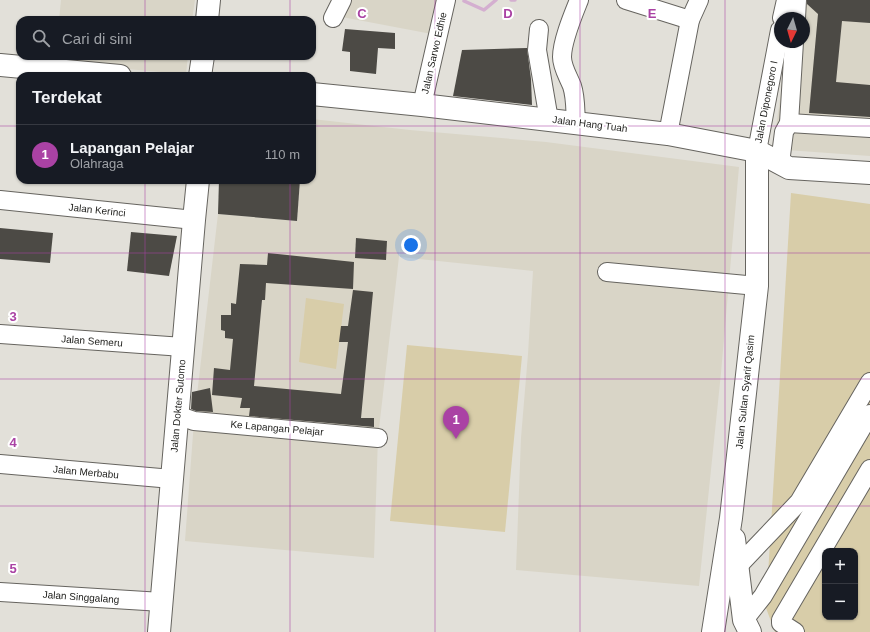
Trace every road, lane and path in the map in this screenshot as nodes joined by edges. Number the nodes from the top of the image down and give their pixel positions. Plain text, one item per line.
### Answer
1 (209, 0) edge
2 (342, 0) edge
3 (446, 0) edge
4 (579, 0) edge
5 (626, 0) edge
6 (699, 0) edge
7 (786, 0) edge
8 (798, 0) edge
9 (783, 12) edge
10 (797, 12) edge
11 (207, 16) edge
12 (334, 18) dead end
13 (690, 20) junction
14 (539, 29) dead end
15 (777, 48) edge
16 (794, 48) edge
17 (202, 60) edge
18 (0, 65) edge
19 (76, 72) edge
20 (201, 72) edge
21 (316, 94) edge
22 (422, 105) junction
23 (549, 120) junction
24 (576, 123) junction
25 (789, 123) junction
26 (870, 128) edge
27 (668, 134) junction
28 (757, 151) junction
29 (780, 163) junction
30 (868, 174) edge
31 (198, 184) edge
32 (0, 200) edge
33 (194, 220) junction
34 (607, 272) dead end
35 (757, 286) junction
36 (0, 334) edge
37 (183, 347) junction
38 (870, 382) edge
39 (870, 414) edge
40 (177, 415) junction
41 (378, 438) dead end
42 (0, 464) edge
43 (870, 469) edge
44 (172, 479) junction
45 (731, 518) junction
46 (738, 566) junction
47 (0, 592) edge
48 (162, 602) junction
49 (747, 626) edge
50 (159, 632) edge
51 (713, 632) edge
52 (795, 632) edge

1 - 11 main road
2 - 12 street
3 - 22 street, Jalan Sarwo Edhie
4 - 24 street
5 - 13 street
6 - 13 street
7 - 9 street
8 - 10 street
13 - 27 street
14 - 23 street
15 - 28 street, Jalan Diponegoro I
16 - 25 street
17 - 20 main road
18 - 19 main road
21 - 22 main road, Jalan Hang Tuah
22 - 23 main road, Jalan Hang Tuah
23 - 24 main road, Jalan Hang Tuah
24 - 27 main road, Jalan Hang Tuah
25 - 26 street
25 - 29 street
27 - 28 main road, Jalan Hang Tuah
28 - 29 main road, Jalan Hang Tuah
28 - 35 main road, Jalan Sultan Syarif Qasim
29 - 30 main road, Jalan Hang Tuah
31 - 33 main road, Jalan Dokter Sutomo
32 - 33 street, Jalan Kerinci
33 - 37 main road, Jalan Dokter Sutomo
34 - 35 street
35 - 45 main road, Jalan Sultan Syarif Qasim
36 - 37 street, Jalan Semeru
37 - 40 main road, Jalan Dokter Sutomo
38 - 46 street
39 - 49 street
40 - 41 street, Ke Lapangan Pelajar
40 - 44 main road, Jalan Dokter Sutomo
42 - 44 street, Jalan Merbabu
43 - 52 street
44 - 48 main road, Jalan Dokter Sutomo
45 - 46 main road
45 - 51 main road, Jalan Sultan Syarif Qasim
46 - 49 main road
47 - 48 street, Jalan Singgalang
48 - 50 main road, Jalan Dokter Sutomo

